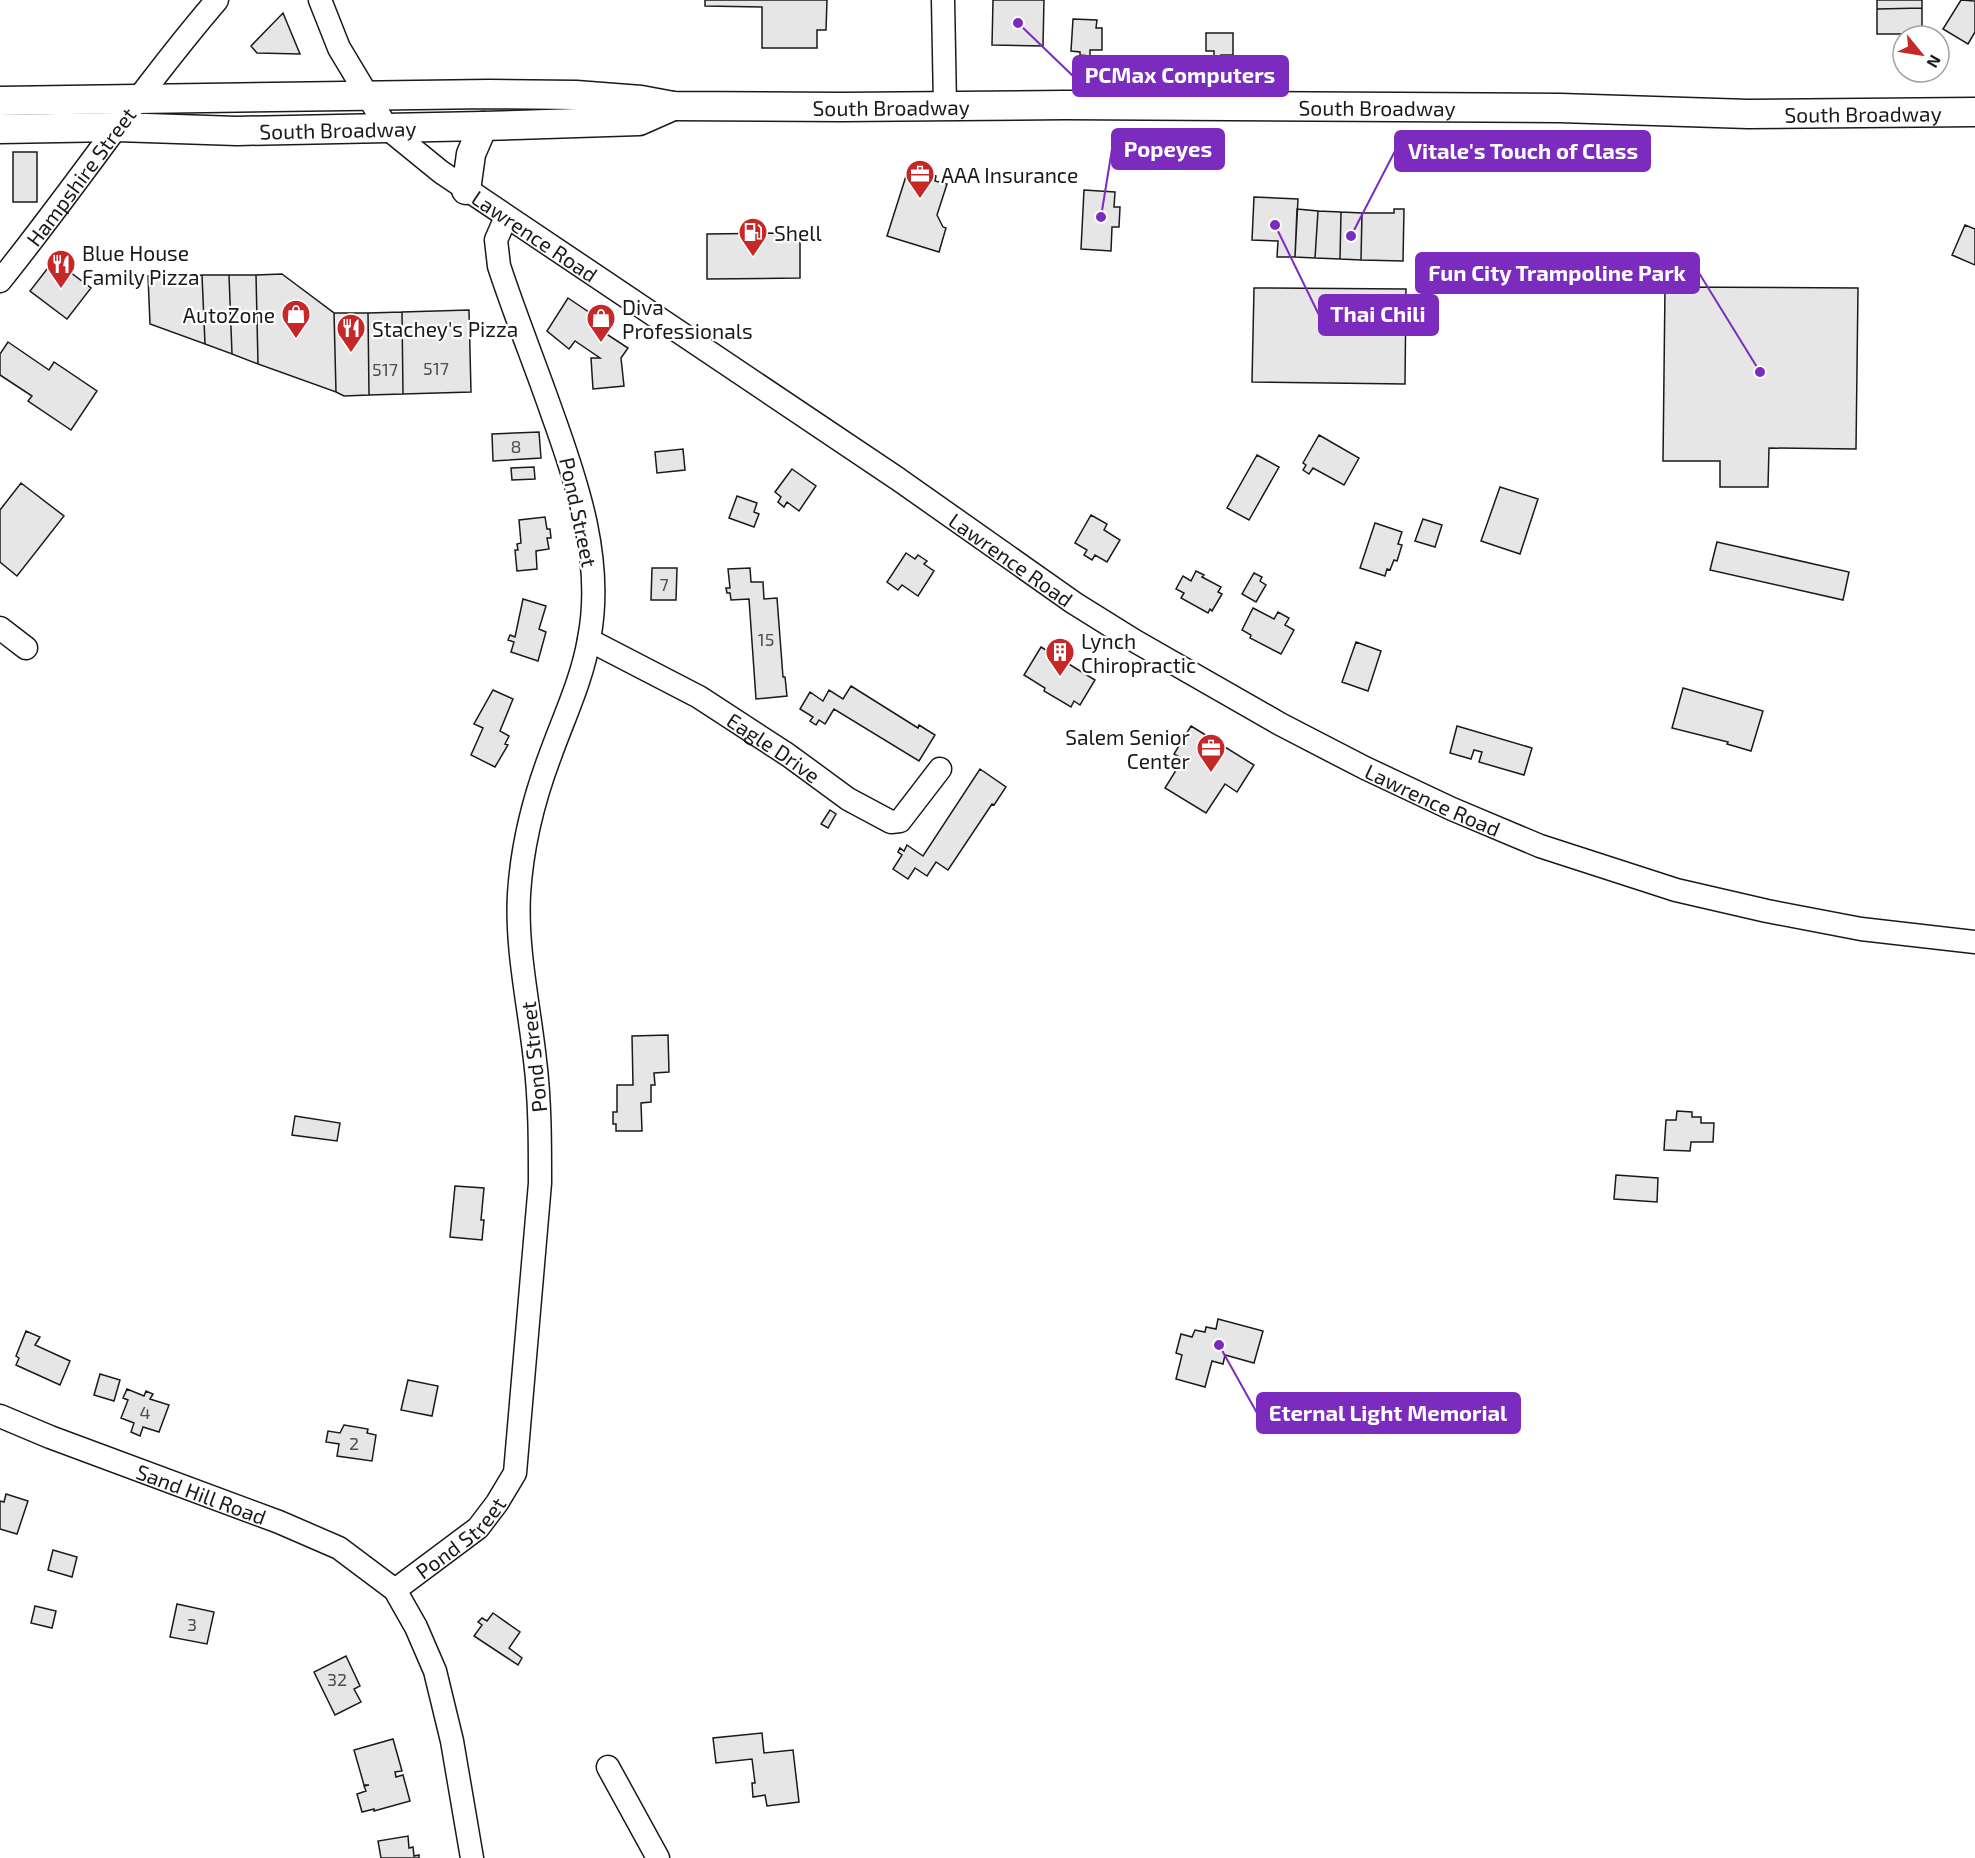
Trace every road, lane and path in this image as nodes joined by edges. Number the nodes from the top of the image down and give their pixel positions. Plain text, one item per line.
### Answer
1 (217, 0) edge
2 (320, 0) edge
3 (943, 0) edge
4 (367, 96) junction
5 (136, 100) junction
6 (0, 101) edge
7 (945, 105) junction
8 (673, 106) junction
9 (1975, 112) edge
10 (483, 126) junction
11 (117, 127) junction
12 (387, 128) junction
13 (0, 129) edge
14 (466, 190) junction
15 (506, 217) junction
16 (0, 281) edge
17 (0, 628) edge
18 (589, 639) junction
19 (26, 648) dead end
20 (940, 769) dead end
21 (1975, 942) edge
22 (0, 1416) edge
23 (395, 1590) junction
24 (608, 1767) dead end
25 (472, 1858) edge
26 (658, 1858) edge

1 - 5 street, Hampshire Street
2 - 4 street, Lawrence Road
3 - 7 street
4 - 5 main road, South Broadway
4 - 8 main road, South Broadway
4 - 12 street, Lawrence Road
5 - 6 main road, South Broadway
5 - 11 street, Hampshire Street
7 - 8 main road, South Broadway
7 - 9 main road, South Broadway
8 - 10 main road, South Broadway
10 - 12 main road, South Broadway
10 - 14 main road
11 - 12 main road, South Broadway
11 - 13 main road, South Broadway
11 - 16 street, Hampshire Street
12 - 14 street, Lawrence Road
14 - 15 street, Lawrence Road
15 - 18 street, Pond Street
15 - 21 street, Lawrence Road
17 - 19 street
18 - 20 street, Eagle Drive
18 - 23 street, Pond Street
22 - 23 street, Sand Hill Road
23 - 25 street, Pond Street
24 - 26 street

